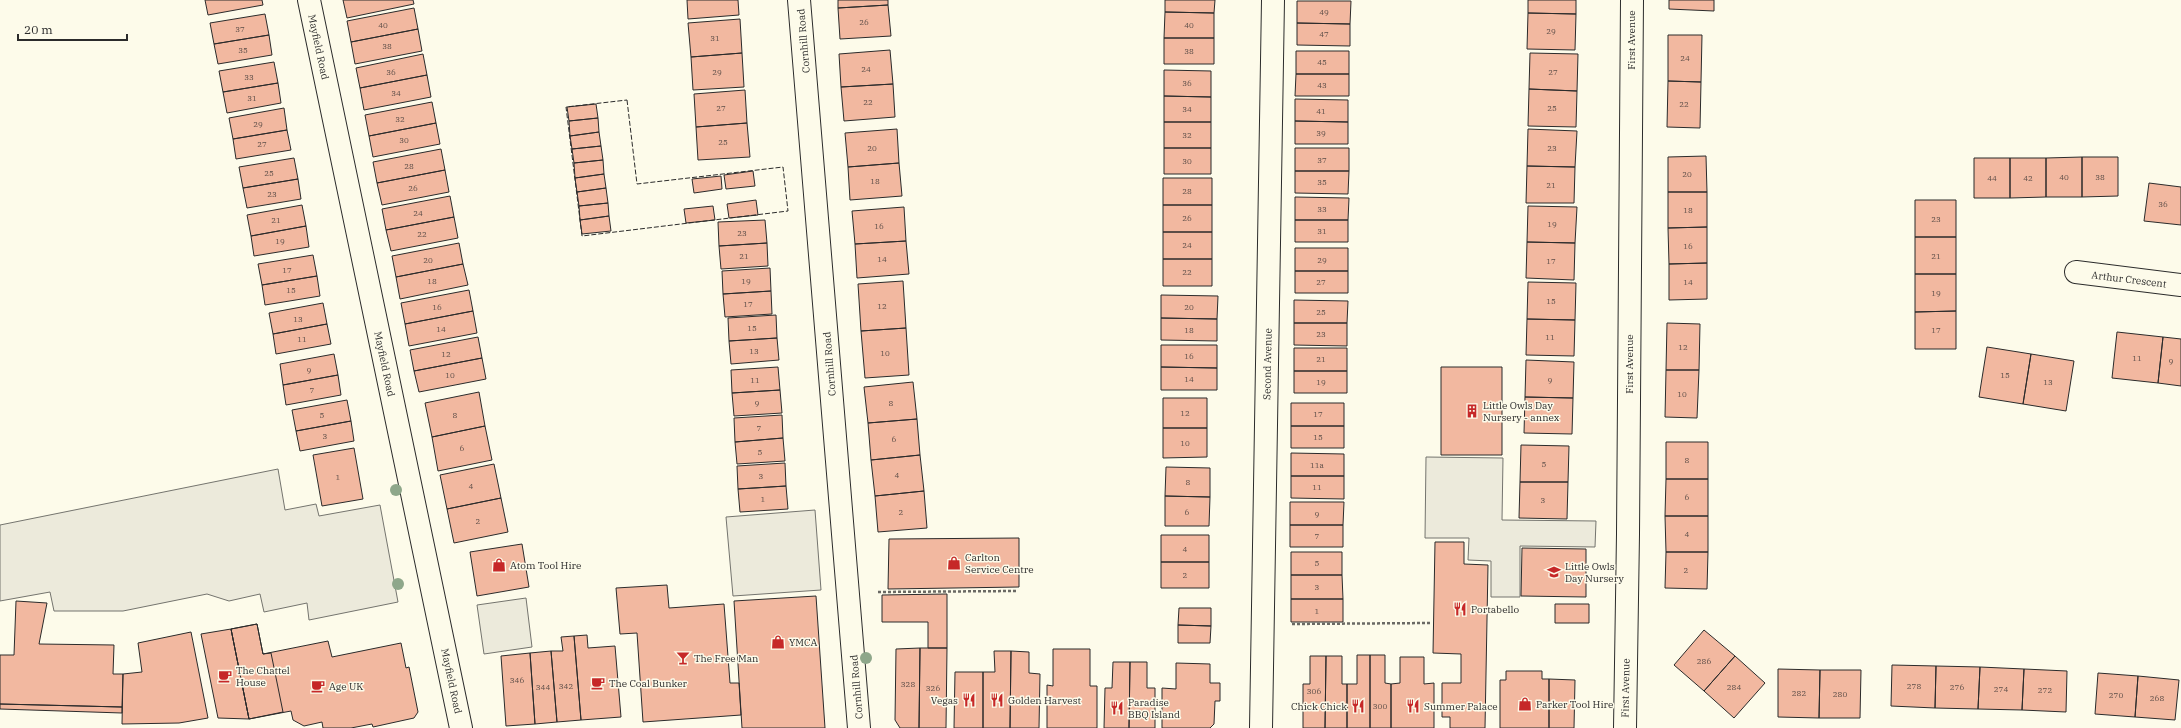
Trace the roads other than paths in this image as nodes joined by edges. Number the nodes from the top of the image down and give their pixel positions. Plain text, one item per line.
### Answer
1 (309, 0) edge
2 (800, 0) edge
3 (1273, 0) edge
4 (1632, 0) edge
5 (2076, 272) dead end
6 (2181, 285) edge
7 (461, 728) edge
8 (859, 728) edge
9 (1261, 728) edge
10 (1625, 728) edge

1 - 7 street, Mayfield Road
2 - 8 street, Cornhill Road
3 - 9 street, Second Avenue
4 - 10 street, First Avenue
5 - 6 street, Arthur Crescent

